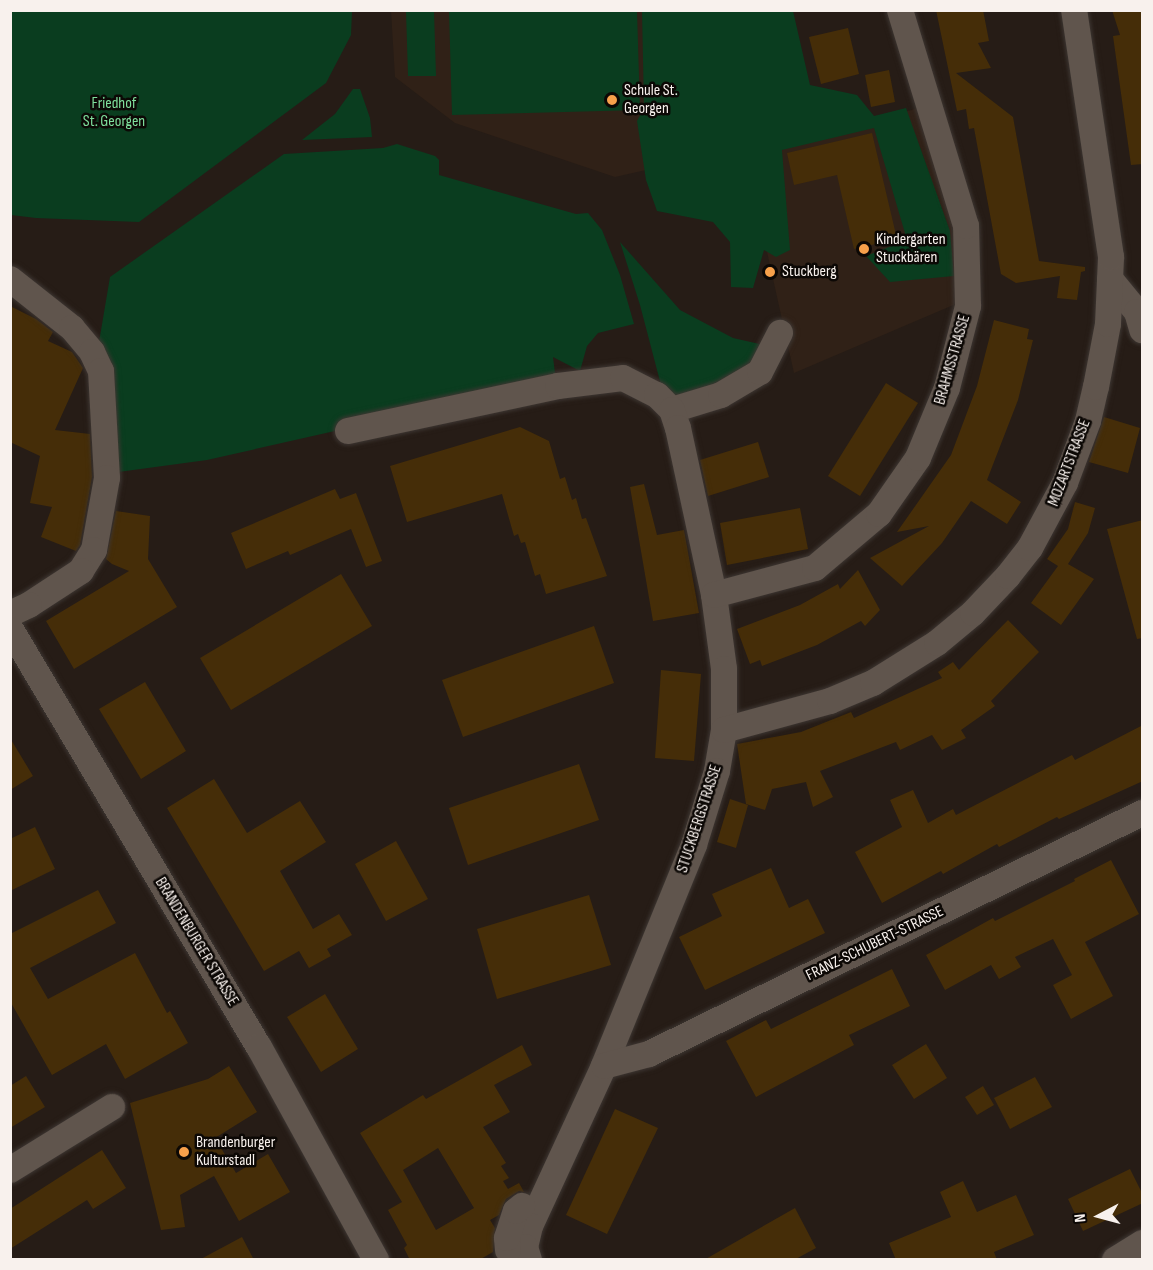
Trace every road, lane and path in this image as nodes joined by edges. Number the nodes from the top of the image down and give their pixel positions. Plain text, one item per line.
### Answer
1 (900, 10) edge
2 (1074, 10) edge
3 (10, 279) edge
4 (1110, 279) junction
5 (1143, 330) edge
6 (780, 333) dead end
7 (672, 410) junction
8 (348, 431) dead end
9 (714, 595) junction
10 (10, 614) edge
11 (10, 628) edge
12 (724, 730) junction
13 (1143, 813) edge
14 (604, 1066) junction
15 (112, 1107) dead end
16 (10, 1170) edge
17 (522, 1206) dead end
18 (1143, 1243) edge
19 (511, 1254) edge
20 (376, 1260) edge
21 (1114, 1260) edge

1 - 9 street, BRAHMSSTRASSE
2 - 4 street, MOZARTSTRASSE
3 - 10 street
4 - 5 street
4 - 12 street, MOZARTSTRASSE
6 - 7 street
7 - 8 street
7 - 9 street, STUCKBERGSTRASSE
9 - 12 street, STUCKBERGSTRASSE
11 - 20 street, BRANDENBURGER STRASSE
12 - 14 street, STUCKBERGSTRASSE
13 - 14 street, FRANZ-SCHUBERT-STRASSE
14 - 19 street, STUCKBERGSTRASSE
15 - 16 street
17 - 19 street
18 - 21 street

